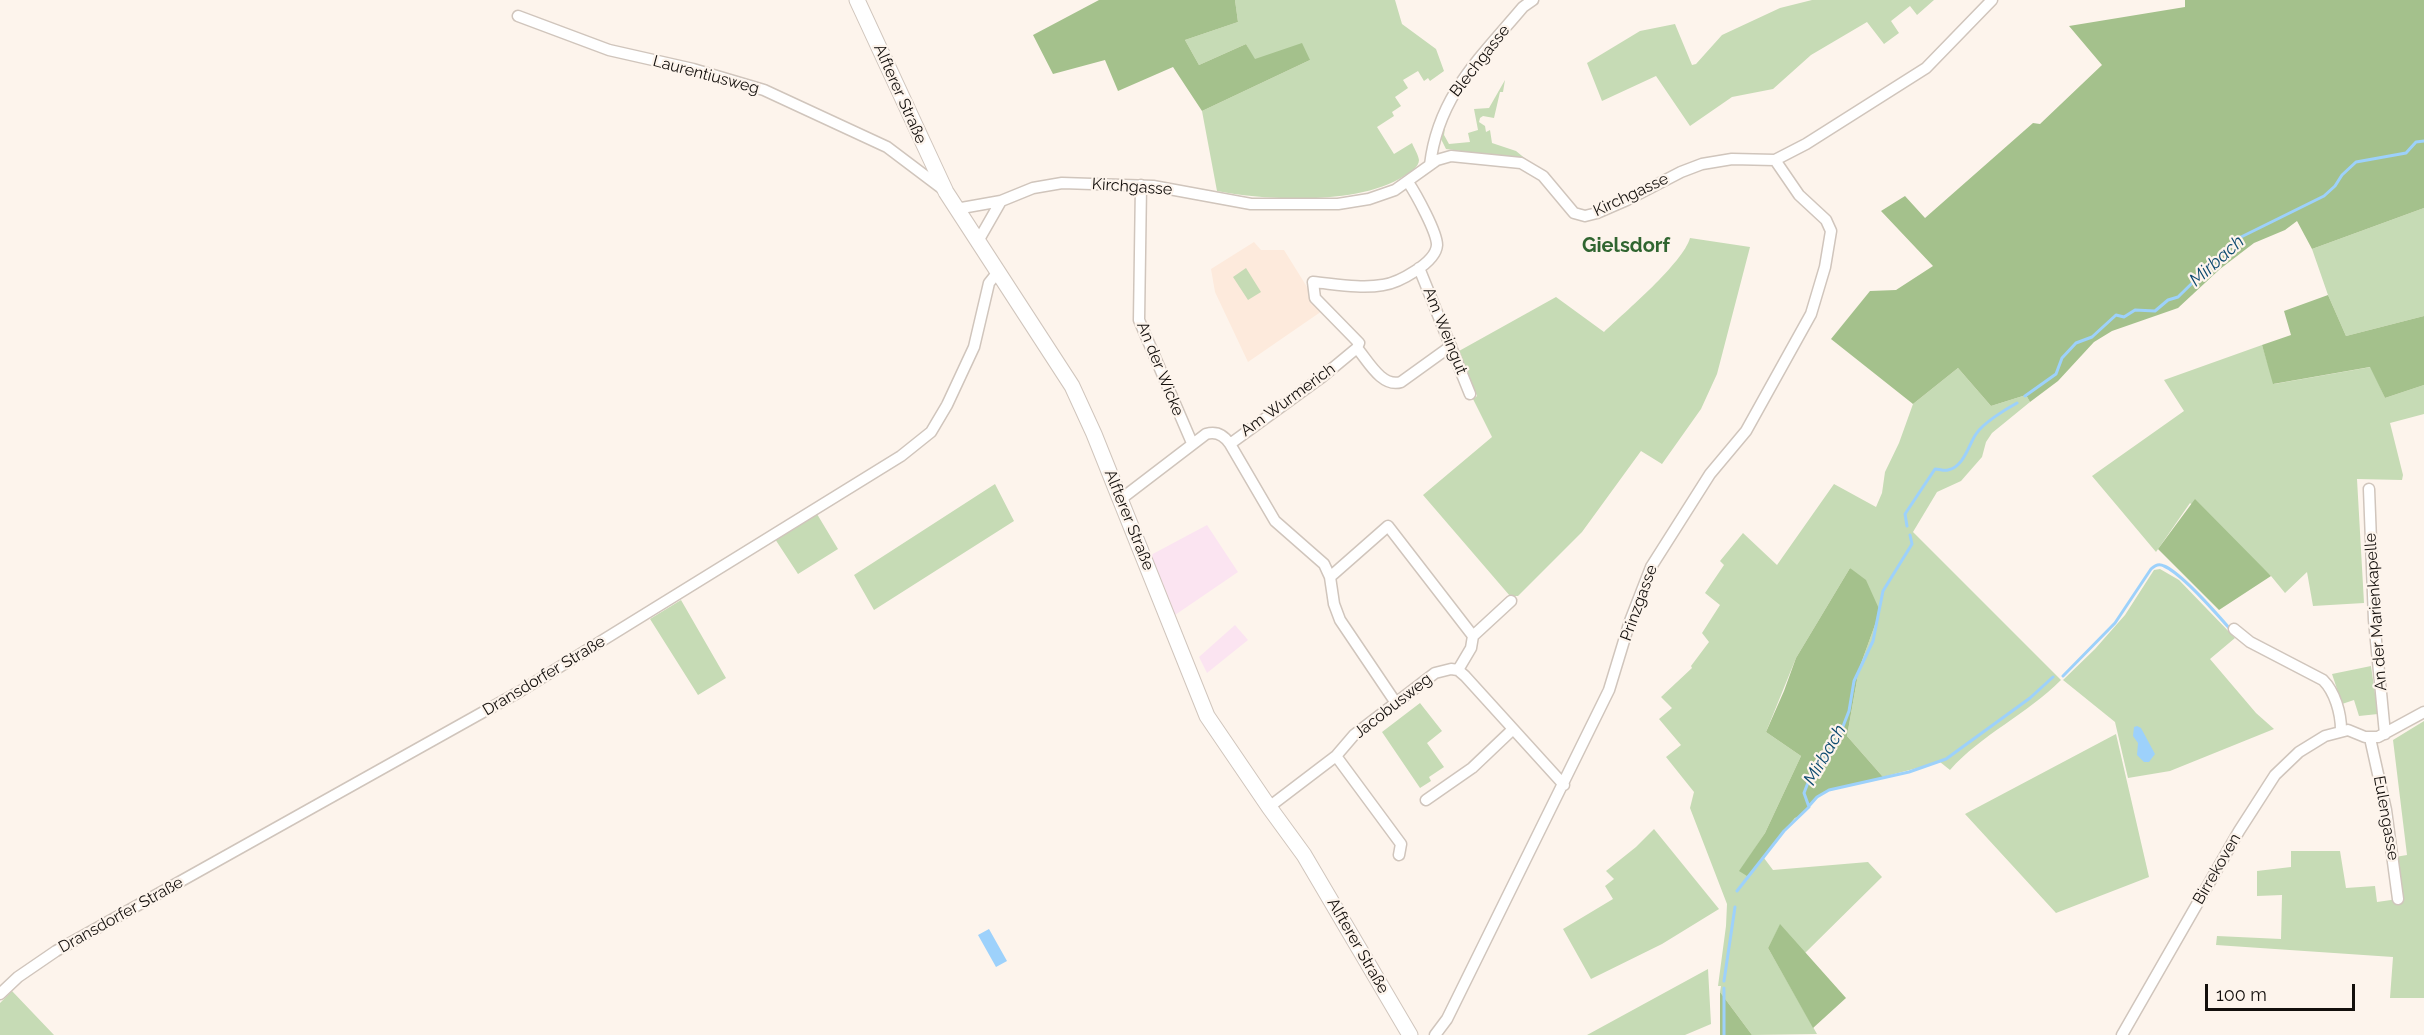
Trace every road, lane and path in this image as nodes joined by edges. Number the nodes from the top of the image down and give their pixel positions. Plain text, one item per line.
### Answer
1 (856, 0) edge
2 (1992, 0) edge
3 (1529, 2) edge
4 (518, 16) dead end
5 (1775, 160) junction
6 (1430, 165) junction
7 (1408, 182) junction
8 (1141, 184) junction
9 (946, 192) junction
10 (1001, 201) junction
11 (956, 209) junction
12 (977, 243) junction
13 (1419, 268) junction
14 (997, 273) junction
15 (1451, 346) junction
16 (1358, 348) junction
17 (1470, 394) dead end
18 (1192, 443) junction
19 (1230, 444) junction
20 (2369, 489) dead end
21 (1121, 499) junction
22 (1329, 577) junction
23 (1511, 601) dead end
24 (2234, 629) dead end
25 (1473, 636) junction
26 (1458, 670) junction
27 (1396, 703) junction
28 (2424, 712) edge
29 (1512, 730) junction
30 (2341, 730) junction
31 (2385, 734) junction
32 (2370, 738) junction
33 (1336, 756) junction
34 (1564, 785) junction
35 (1426, 800) dead end
36 (1269, 807) junction
37 (1399, 855) dead end
38 (2398, 899) dead end
39 (0, 994) edge
40 (1410, 1035) edge
41 (1436, 1035) edge
42 (2122, 1035) edge

1 - 9 street, Alfterer Straße
2 - 5 street, Kirchgasse
3 - 6 street, Blechgasse
4 - 9 street, Laurentiusweg
5 - 6 street, Kirchgasse
5 - 34 street, Prinzgasse
6 - 7 street, Kirchgasse
7 - 8 street, Kirchgasse
7 - 13 street
8 - 10 street, Kirchgasse
8 - 18 street, An der Wicke
9 - 11 street, Alfterer Straße
10 - 11 street, Kirchgasse
10 - 12 street
11 - 12 street, Alfterer Straße
12 - 14 street, Alfterer Straße
13 - 15 street, Am Weingut
13 - 16 street
14 - 21 street, Alfterer Straße
14 - 39 street, Dransdorfer Straße
15 - 16 street
15 - 17 street, Am Weingut
16 - 19 street, Am Wurmerich
18 - 19 street, Am Wurmerich
18 - 21 street, Am Wurmerich
19 - 22 street
20 - 31 street, An der Marienkapelle
21 - 36 street, Alfterer Straße
22 - 25 street
22 - 27 street
23 - 25 street
24 - 30 street
25 - 26 street
26 - 27 street, Jacobusweg
26 - 29 street
27 - 33 street, Jacobusweg
28 - 31 street
29 - 34 street
29 - 35 street
30 - 32 street
30 - 42 street, Birrekoven
31 - 32 street
32 - 38 street, Eulengasse
33 - 36 street, Jacobusweg
33 - 37 street
34 - 41 street, Prinzgasse
36 - 40 street, Alfterer Straße

